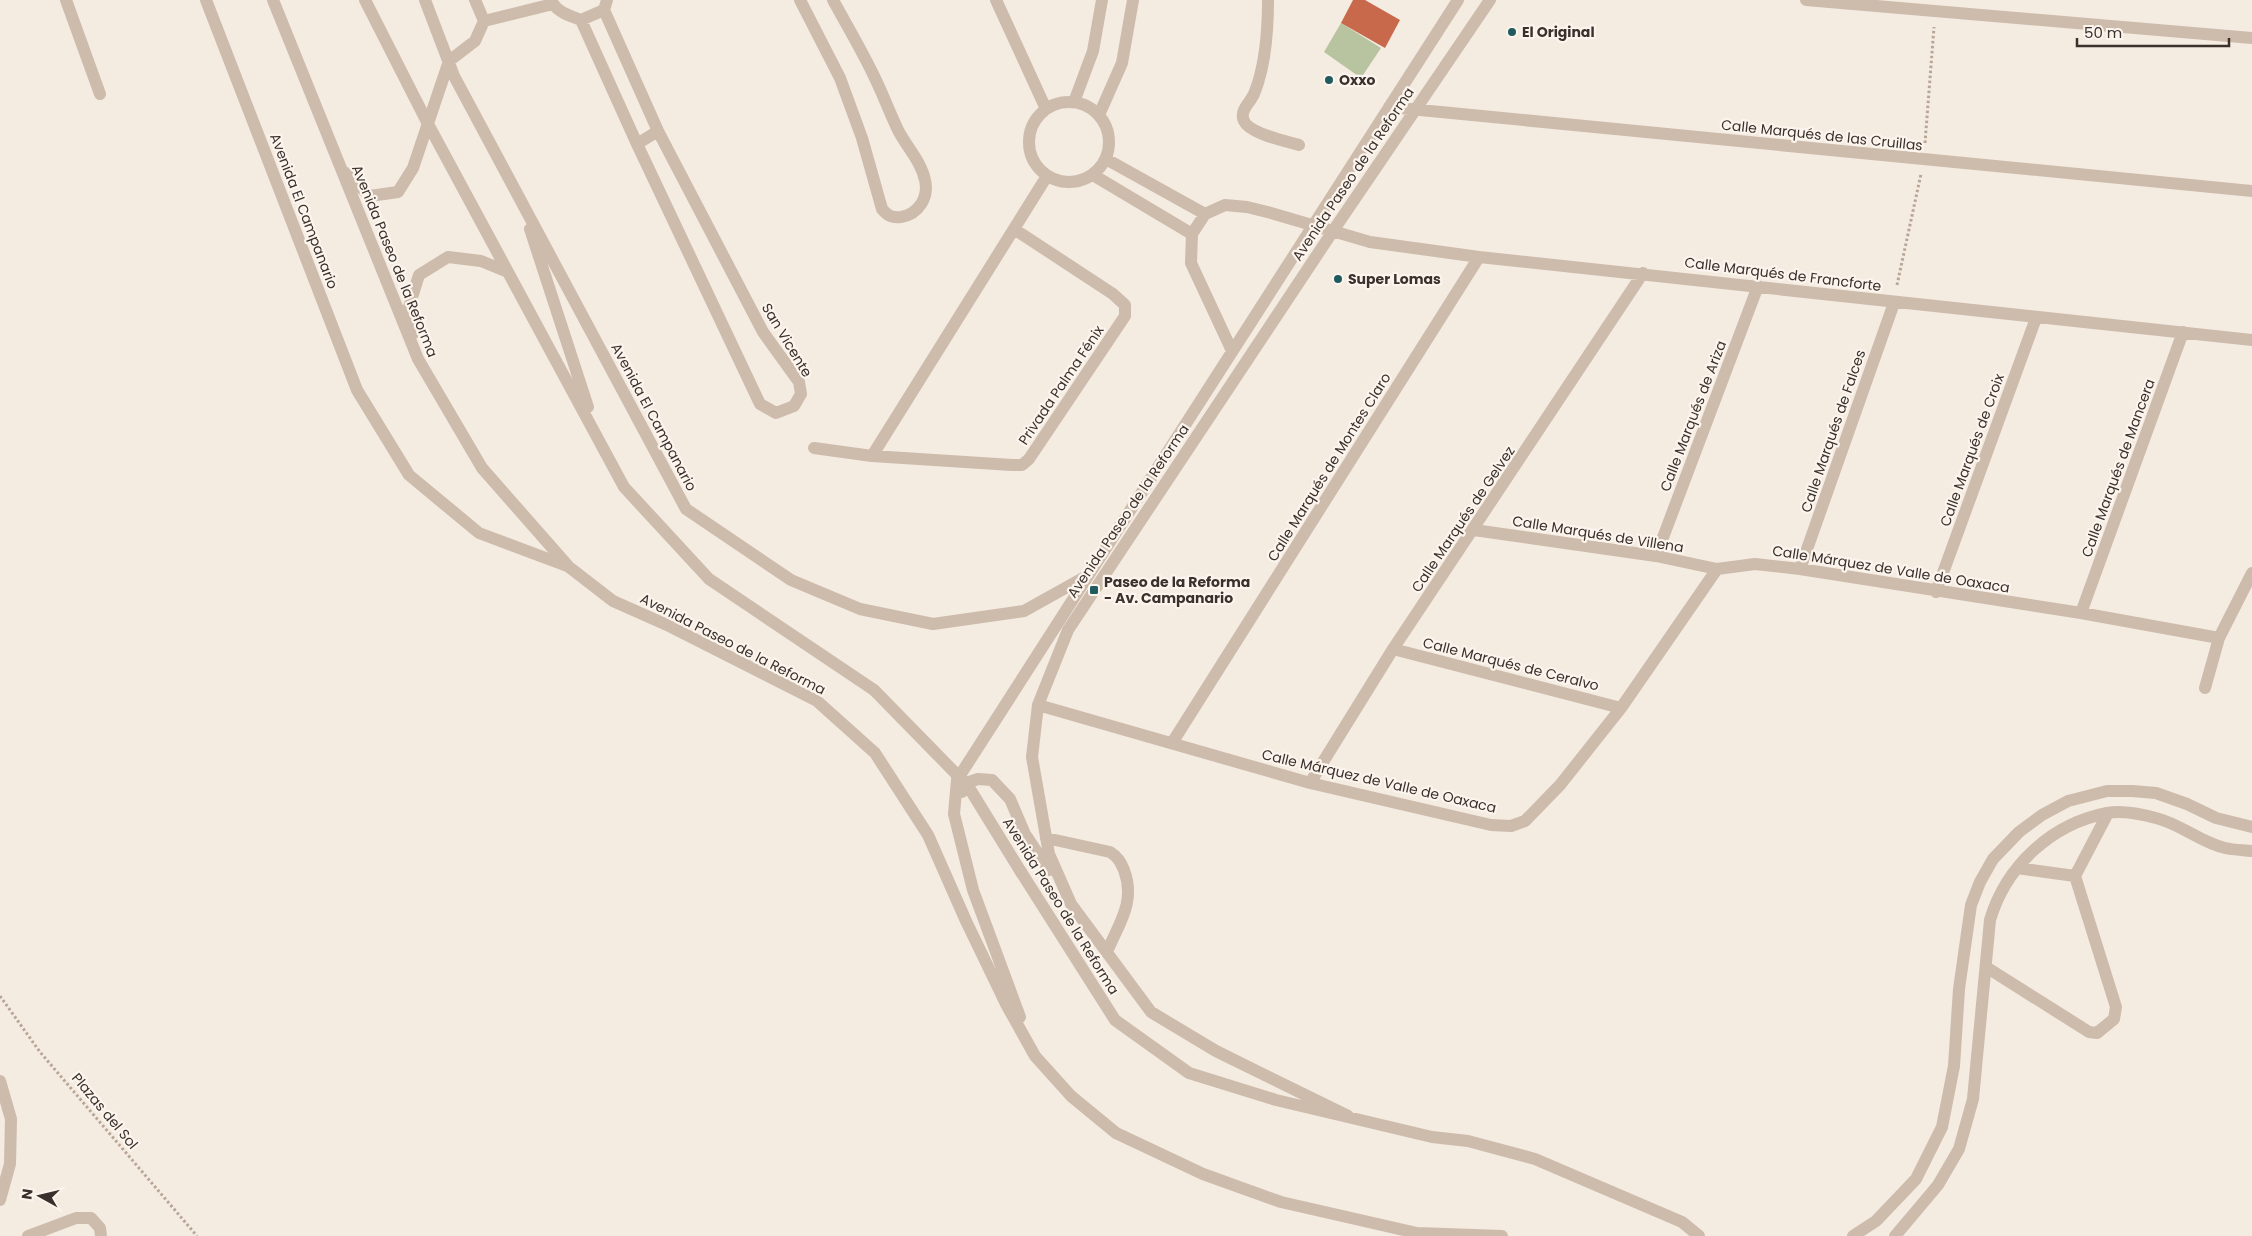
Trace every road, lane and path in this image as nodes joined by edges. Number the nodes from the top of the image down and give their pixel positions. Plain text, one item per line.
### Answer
1 (66, 0) edge
2 (206, 0) edge
3 (273, 0) edge
4 (365, 0) edge
5 (426, 0) edge
6 (475, 0) edge
7 (800, 0) edge
8 (833, 0) edge
9 (996, 0) edge
10 (1102, 0) edge
11 (1133, 0) edge
12 (1268, 0) edge
13 (1458, 0) edge
14 (1490, 0) edge
15 (1806, 0) edge
16 (552, 2) edge
17 (605, 5) edge
18 (581, 20) junction
19 (484, 21) junction
20 (2252, 38) edge
21 (449, 61) junction
22 (100, 94) dead end
23 (1074, 102) junction
24 (1389, 107) junction
25 (1046, 109) junction
26 (1414, 110) junction
27 (1099, 115) junction
28 (428, 122) junction
29 (658, 131) junction
30 (637, 144) junction
31 (1299, 145) dead end
32 (1106, 159) junction
33 (341, 168) junction
34 (1092, 175) junction
35 (1047, 176) junction
36 (2252, 192) edge
37 (519, 196) junction
38 (1205, 214) junction
39 (1314, 224) junction
40 (1014, 229) junction
41 (1333, 230) junction
42 (1192, 234) junction
43 (1479, 256) junction
44 (508, 272) junction
45 (1643, 273) junction
46 (1758, 286) junction
47 (1894, 303) junction
48 (2036, 318) junction
49 (2183, 332) junction
50 (2252, 340) edge
51 (1232, 351) junction
52 (418, 359) junction
53 (598, 438) junction
54 (814, 448) dead end
55 (872, 456) junction
56 (1474, 530) junction
57 (1656, 556) junction
58 (569, 567) junction
59 (1717, 569) junction
60 (1800, 569) junction
61 (2252, 573) edge
62 (1087, 576) junction
63 (1936, 592) junction
64 (2080, 613) junction
65 (2219, 638) junction
66 (1393, 648) junction
67 (2205, 688) dead end
68 (1038, 705) junction
69 (1621, 708) junction
70 (1172, 743) junction
71 (1310, 783) junction
72 (2108, 813) junction
73 (954, 814) junction
74 (2252, 827) edge
75 (1046, 838) junction
76 (2252, 851) edge
77 (2017, 868) junction
78 (2074, 876) junction
79 (1072, 904) junction
80 (1107, 952) junction
81 (1986, 967) junction
82 (0, 996) edge
83 (1035, 1056) junction
84 (0, 1081) edge
85 (1348, 1116) junction
86 (0, 1200) edge
87 (1701, 1235) edge
88 (28, 1236) edge
89 (101, 1236) edge
90 (197, 1236) edge
91 (1502, 1236) edge
92 (1853, 1236) edge
93 (1895, 1236) edge

1 - 22 street
2 - 58 street, Avenida El Campanario
3 - 33 street, Avenida Paseo de la Reforma
4 - 28 street, Avenida Paseo de la Reforma
5 - 21 street, Avenida El Campanario
6 - 19 street
7 - 8 street
9 - 25 street
10 - 23 street
11 - 27 street
12 - 31 street
13 - 24 street, Avenida Paseo de la Reforma
14 - 26 street, Avenida Paseo de la Reforma
15 - 20 street
16 - 18 street
16 - 19 street
17 - 18 street
17 - 29 street, San Vicente
18 - 30 street, San Vicente
19 - 21 street
21 - 28 street
21 - 37 street, Avenida El Campanario
23 - 25 street
23 - 27 street
24 - 26 street, Calle Marqués de las Cruillas
24 - 39 street, Avenida Paseo de la Reforma
25 - 35 street
26 - 36 street, Calle Marqués de las Cruillas
26 - 41 street, Avenida Paseo de la Reforma
27 - 32 street
28 - 33 street
28 - 44 street, Avenida Paseo de la Reforma
29 - 30 street
29 - 30 street, San Vicente
32 - 34 street
32 - 38 street
33 - 52 street, Avenida Paseo de la Reforma
34 - 35 street
34 - 42 street
35 - 40 street
37 - 53 street
37 - 62 street, Avenida El Campanario
38 - 39 street, Calle Marqués de Francforte
38 - 42 street
39 - 41 street, Calle Marqués de Francforte
39 - 51 street, Avenida Paseo de la Reforma
40 - 55 street
40 - 55 street, Privada Palma Fénix
41 - 43 street, Calle Marqués de Francforte
41 - 68 street, Avenida Paseo de la Reforma
42 - 51 street
43 - 45 street, Calle Marqués de Francforte
43 - 70 street, Calle Marqués de Montes Claro
44 - 52 street
44 - 53 street, Avenida Paseo de la Reforma
45 - 46 street, Calle Marqués de Francforte
45 - 56 street, Calle Marqués de Gelvez
46 - 47 street, Calle Marqués de Francforte
46 - 57 street, Calle Marqués de Ariza
47 - 48 street, Calle Marqués de Francforte
47 - 60 street, Calle Marqués de Falces
48 - 49 street, Calle Marqués de Francforte
48 - 63 street, Calle Marqués de Croix
49 - 50 street, Calle Marqués de Francforte
49 - 64 street, Calle Marqués de Mancera
51 - 62 street, Avenida Paseo de la Reforma
52 - 58 street, Avenida Paseo de la Reforma
53 - 85 street, Avenida Paseo de la Reforma, bridge
54 - 55 street, Privada Palma Fénix
56 - 57 street, Calle Marqués de Villena
56 - 66 street, Calle Marqués de Gelvez
57 - 59 street, Calle Marqués de Villena
58 - 83 street, Avenida Paseo de la Reforma
59 - 60 street, Calle Márquez de Valle de Oaxaca
59 - 69 street, Calle Márquez de Valle de Oaxaca
60 - 63 street, Calle Márquez de Valle de Oaxaca
61 - 65 street
62 - 73 street, Avenida Paseo de la Reforma
63 - 64 street, Calle Márquez de Valle de Oaxaca
64 - 65 street, Calle Márquez de Valle de Oaxaca
65 - 67 street
66 - 69 street, Calle Marqués de Ceralvo
66 - 71 street, Calle Marqués de Gelvez
68 - 70 street, Calle Márquez de Valle de Oaxaca
68 - 75 street, Avenida Paseo de la Reforma
69 - 71 street, Calle Márquez de Valle de Oaxaca
70 - 71 street, Calle Márquez de Valle de Oaxaca
72 - 76 street
72 - 77 street
72 - 78 street
73 - 79 street
73 - 83 street, Avenida Paseo de la Reforma
74 - 92 street
75 - 79 street, Avenida Paseo de la Reforma
75 - 80 street
77 - 78 street
77 - 81 street
78 - 81 street
79 - 80 street, Avenida Paseo de la Reforma
80 - 85 street, Avenida Paseo de la Reforma
81 - 93 street
82 - 90 path, Plazas del Sol
83 - 91 street, Avenida Paseo de la Reforma
84 - 86 street
85 - 87 street, Avenida Paseo de la Reforma
88 - 89 street

